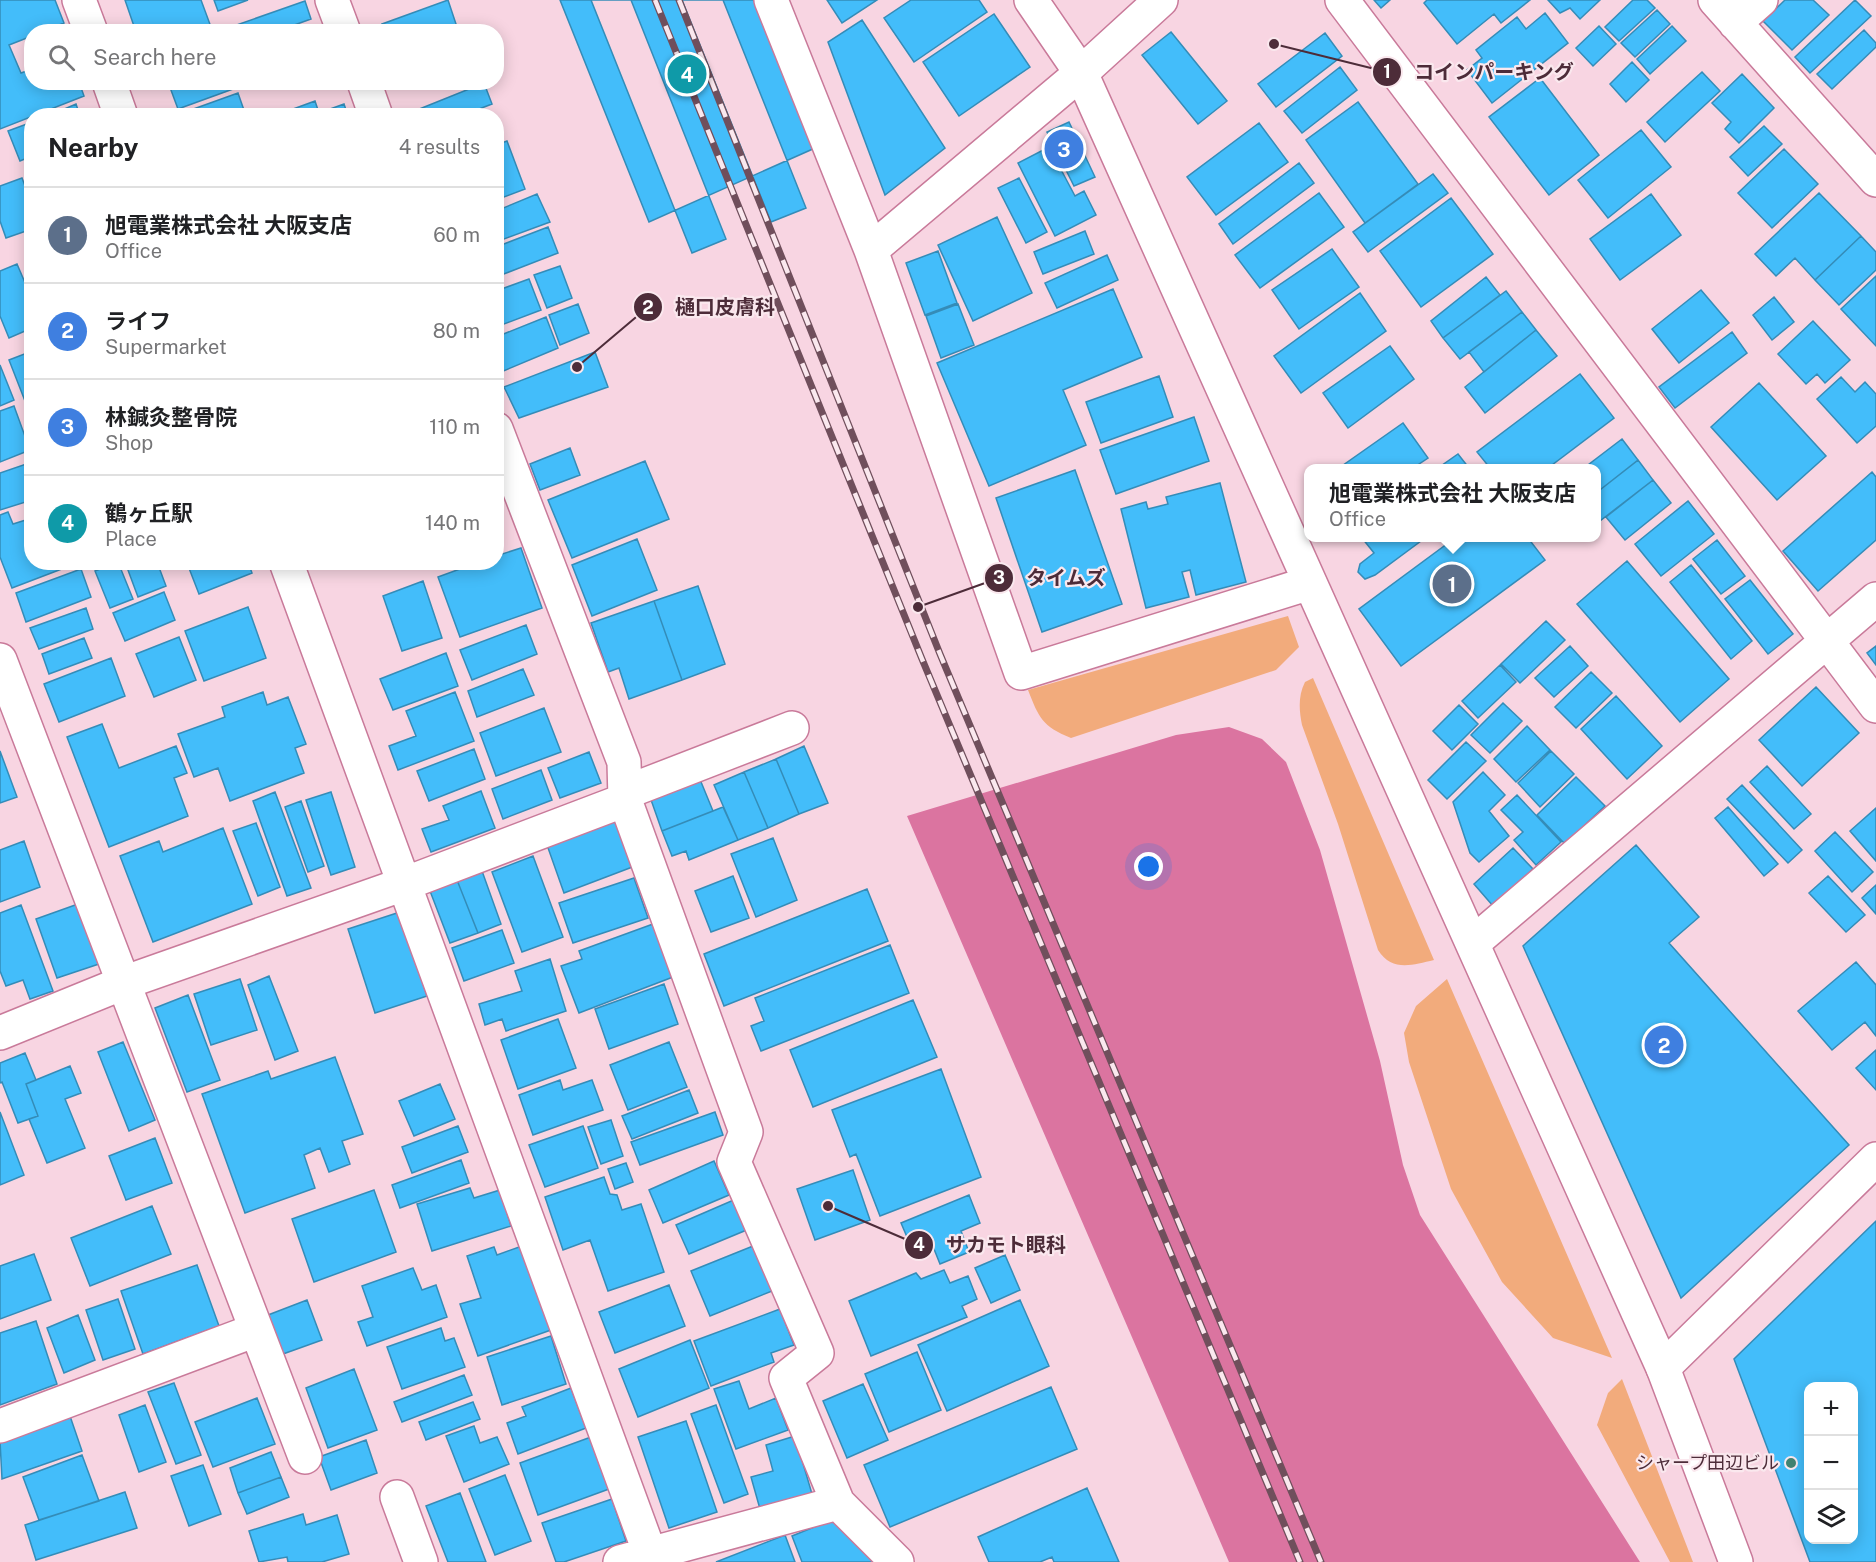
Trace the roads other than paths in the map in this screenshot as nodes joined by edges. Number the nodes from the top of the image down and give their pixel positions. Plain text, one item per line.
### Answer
1 (79, 0) edge
2 (332, 0) edge
3 (771, 0) edge
4 (1031, 0) edge
5 (1161, 0) edge
6 (1342, 0) edge
7 (1761, 0) edge
8 (1725, 11) edge
9 (87, 24) edge
10 (341, 24) edge
11 (1081, 73) junction
12 (112, 90) edge
13 (367, 90) edge
14 (118, 108) edge
15 (373, 108) edge
16 (1876, 180) edge
17 (871, 250) junction
18 (504, 450) edge
19 (289, 570) edge
20 (1310, 583) junction
21 (1876, 599) edge
22 (1827, 641) junction
23 (0, 660) edge
24 (1876, 705) edge
25 (792, 728) dead end
26 (624, 797) junction
27 (404, 884) junction
28 (1473, 944) junction
29 (123, 983) junction
30 (0, 1033) edge
31 (1876, 1159) edge
32 (256, 1330) junction
33 (1663, 1368) junction
34 (0, 1426) edge
35 (305, 1458) dead end
36 (397, 1497) dead end
37 (838, 1503) junction
38 (641, 1559) edge
39 (421, 1562) edge
40 (897, 1562) edge
41 (1736, 1562) edge

1 - 9 street
2 - 10 street
3 - 17 street
4 - 11 street
5 - 11 street
6 - 22 street
7 - 8 street
8 - 16 street
11 - 17 street
11 - 20 street
12 - 14 street
13 - 15 street
17 - 20 street
18 - 26 street
19 - 27 street
20 - 28 street
21 - 22 street
22 - 24 street
22 - 28 street
23 - 29 street
25 - 26 street
26 - 27 street
26 - 37 street
27 - 29 street
27 - 38 street
28 - 33 street
29 - 30 street
29 - 32 street
31 - 33 street
32 - 34 street
32 - 35 street
33 - 41 street
36 - 39 street
37 - 38 street
37 - 40 street

